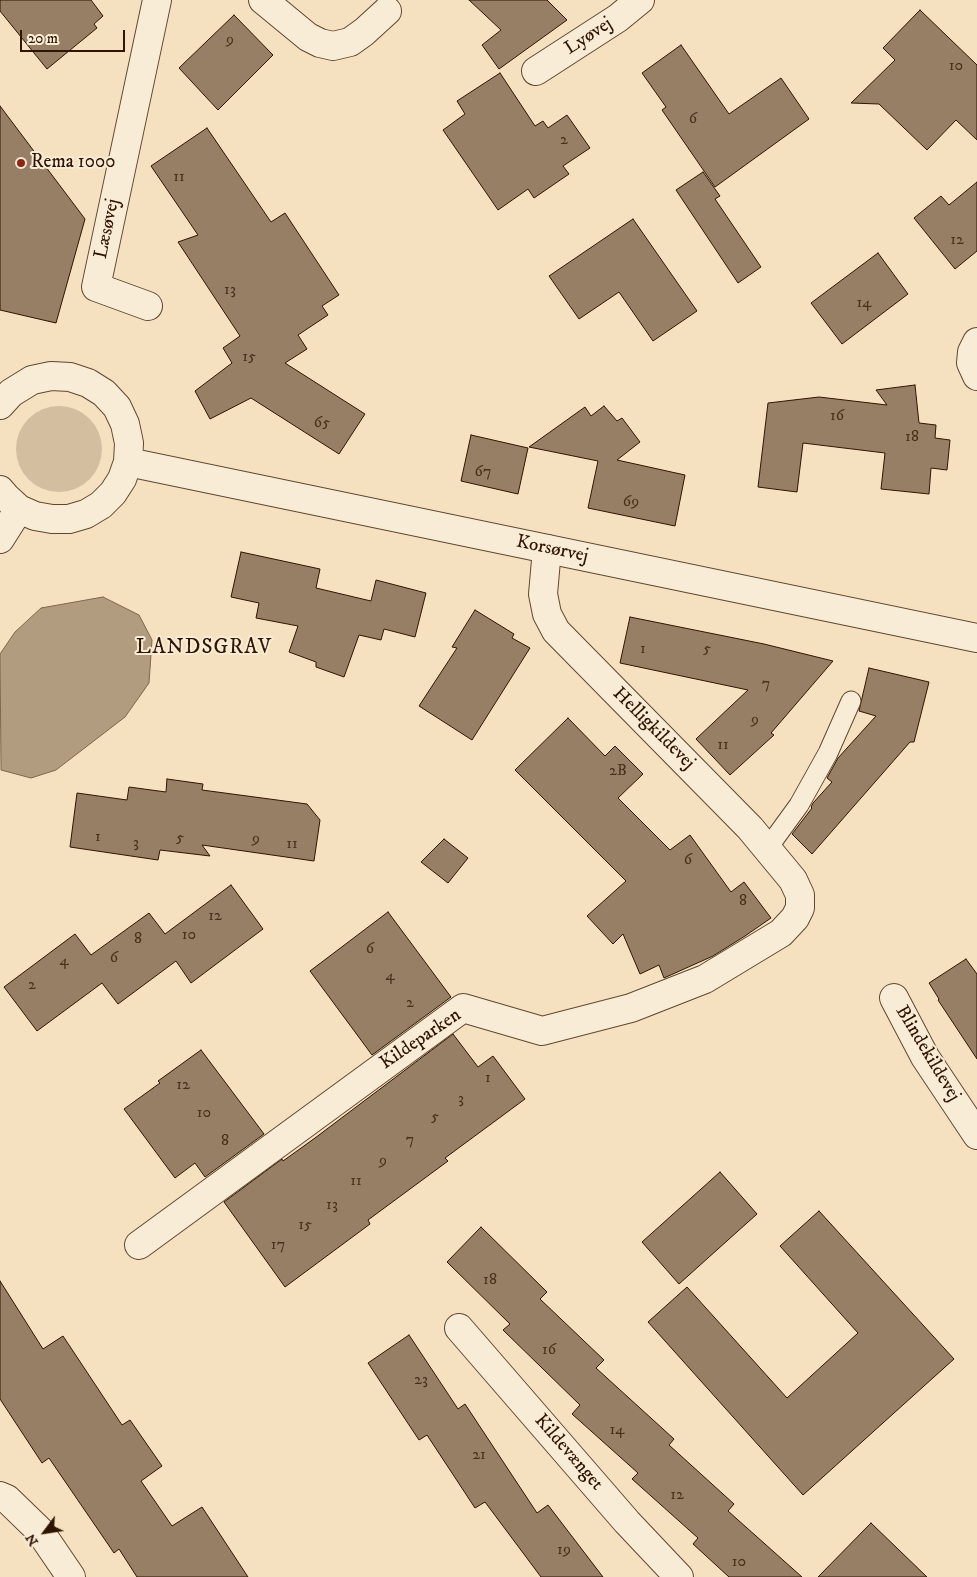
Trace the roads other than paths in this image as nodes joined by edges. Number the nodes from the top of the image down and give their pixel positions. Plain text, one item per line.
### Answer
1 (157, 0) edge
2 (263, 0) edge
3 (640, 0) edge
4 (387, 11) dead end
5 (536, 71) dead end
6 (148, 306) dead end
7 (977, 342) edge
8 (977, 376) edge
9 (0, 405) edge
10 (128, 462) junction
11 (0, 490) edge
12 (19, 509) junction
13 (0, 539) edge
14 (546, 549) junction
15 (977, 638) edge
16 (851, 701) dead end
17 (767, 849) junction
18 (800, 895) joint
19 (894, 998) dead end
20 (977, 1135) edge
21 (139, 1245) dead end
22 (459, 1328) dead end
23 (0, 1496) edge
24 (71, 1577) edge
25 (679, 1577) edge

1 - 6 street, Læsøvej
2 - 4 street
3 - 5 street, Lyøvej
7 - 8 street
9 - 10 street
10 - 12 street
10 - 14 street, Korsørvej
11 - 12 street
12 - 13 street
14 - 15 street, Korsørvej
14 - 17 street, Helligkildevej
16 - 17 lane
17 - 18 street, Helligkildevej
18 - 21 street, Kildeparken
19 - 20 street, Blindekildevej
22 - 25 street, Kildevænget
23 - 24 street

